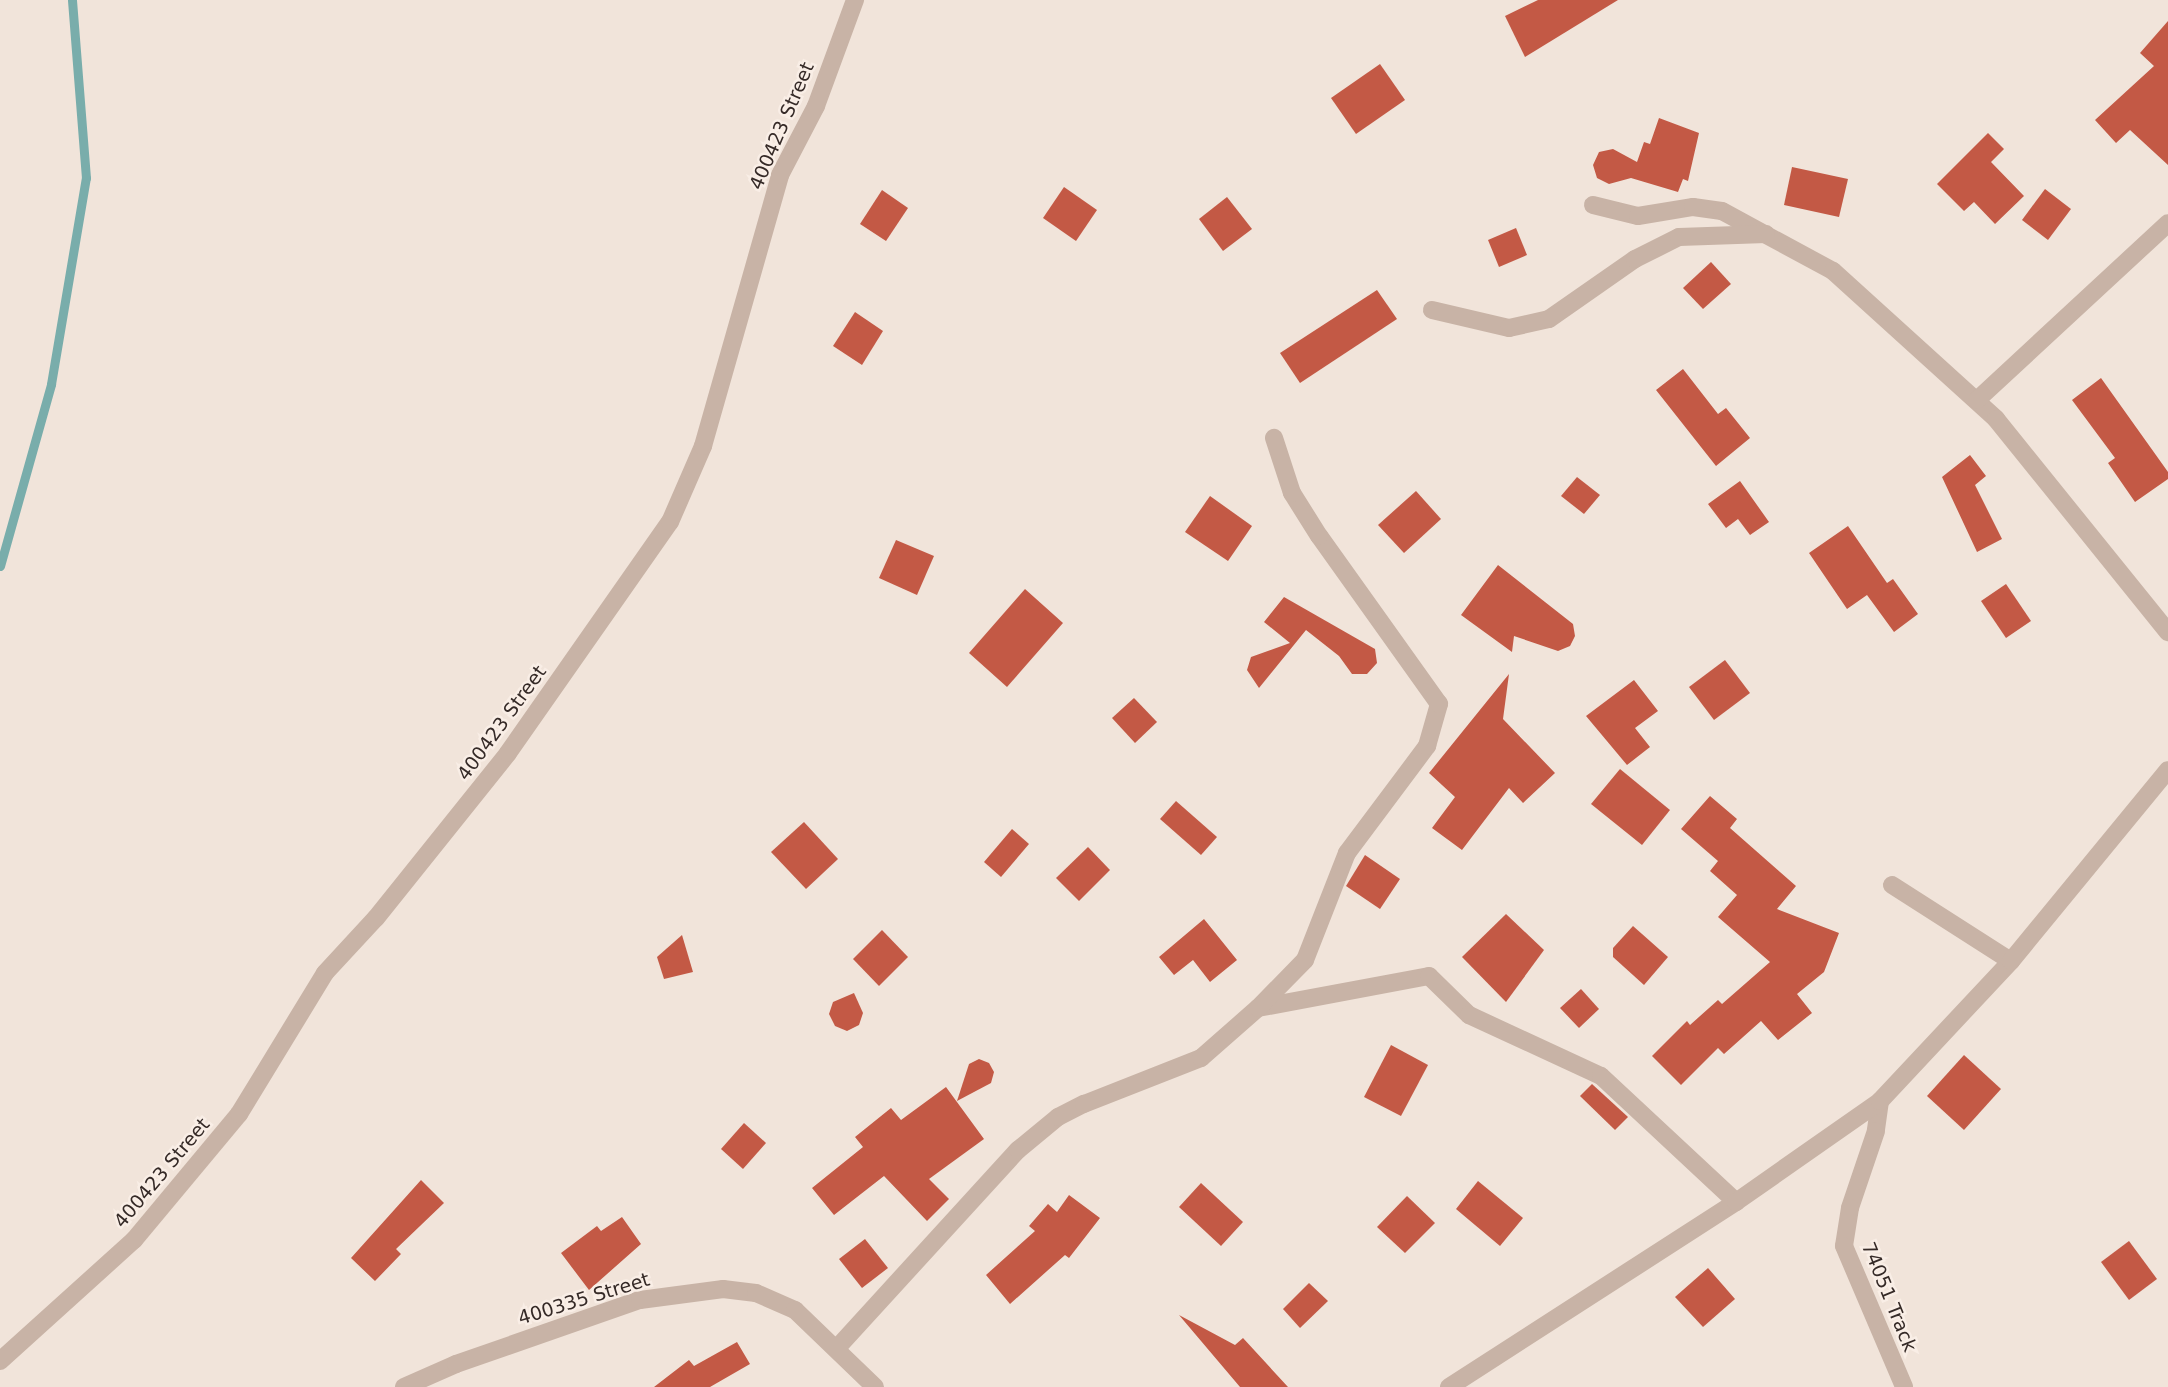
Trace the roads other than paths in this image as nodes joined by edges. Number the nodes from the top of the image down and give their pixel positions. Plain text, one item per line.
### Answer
1 (855, 0) edge
2 (1593, 205) dead end
3 (2168, 223) edge
4 (1770, 233) junction
5 (1433, 310) dead end
6 (1977, 401) junction
7 (1274, 438) dead end
8 (2168, 632) edge
9 (2168, 770) edge
10 (1892, 885) dead end
11 (2011, 961) junction
12 (1258, 1008) junction
13 (1880, 1101) junction
14 (1736, 1202) junction
15 (837, 1348) junction
16 (0, 1361) edge
17 (404, 1387) edge
18 (875, 1387) edge
19 (1449, 1387) edge
20 (1905, 1387) edge

1 - 16 street, 400423 Street
2 - 4 street
3 - 6 street
4 - 5 street
4 - 6 street
6 - 8 street
7 - 12 street
9 - 11 street
10 - 11 street
11 - 13 street
12 - 14 street
12 - 15 street
13 - 14 street
13 - 20 street, 74051 Track
14 - 19 street
15 - 17 street, 400335 Street
15 - 18 street, 400335 Street

